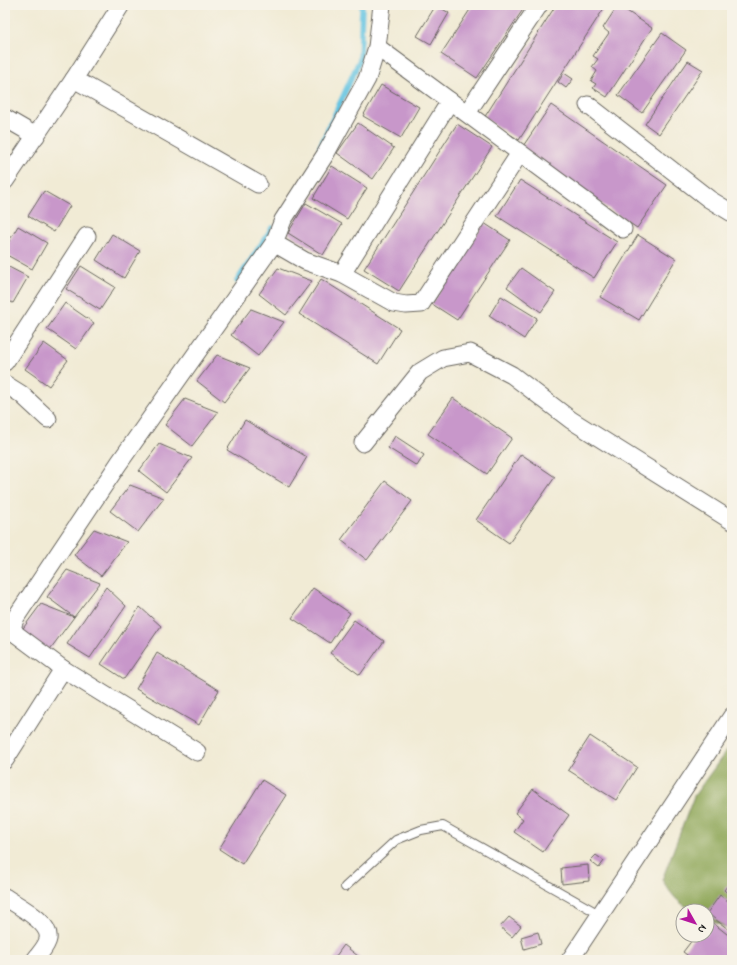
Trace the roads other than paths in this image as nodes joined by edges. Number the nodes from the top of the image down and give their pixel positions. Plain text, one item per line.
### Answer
1 (121, 5) edge
2 (382, 5) edge
3 (539, 5) edge
4 (378, 47) junction
5 (74, 79) junction
6 (450, 101) junction
7 (588, 105) dead end
8 (466, 114) junction
9 (5, 118) edge
10 (36, 136) junction
11 (520, 153) junction
12 (5, 181) edge
13 (258, 184) dead end
14 (732, 213) edge
15 (623, 229) dead end
16 (87, 236) dead end
17 (274, 243) junction
18 (342, 274) junction
19 (5, 362) edge
20 (5, 384) edge
21 (48, 419) dead end
22 (363, 443) dead end
23 (732, 521) edge
24 (63, 669) junction
25 (732, 716) edge
26 (197, 752) dead end
27 (5, 760) edge
28 (345, 887) dead end
29 (5, 897) edge
30 (599, 914) junction
31 (35, 960) edge
32 (570, 960) edge

1 - 5 street
2 - 4 street
3 - 8 street
4 - 6 street
4 - 17 street
5 - 10 street
5 - 13 street
6 - 8 street
6 - 18 street
7 - 14 street
8 - 11 street
9 - 10 street
10 - 12 street
11 - 15 street
11 - 18 street
16 - 19 street
17 - 18 street
17 - 24 street
20 - 21 street
22 - 23 street
24 - 26 street
24 - 27 street
25 - 30 street
28 - 30 lane
29 - 31 street
30 - 32 street

